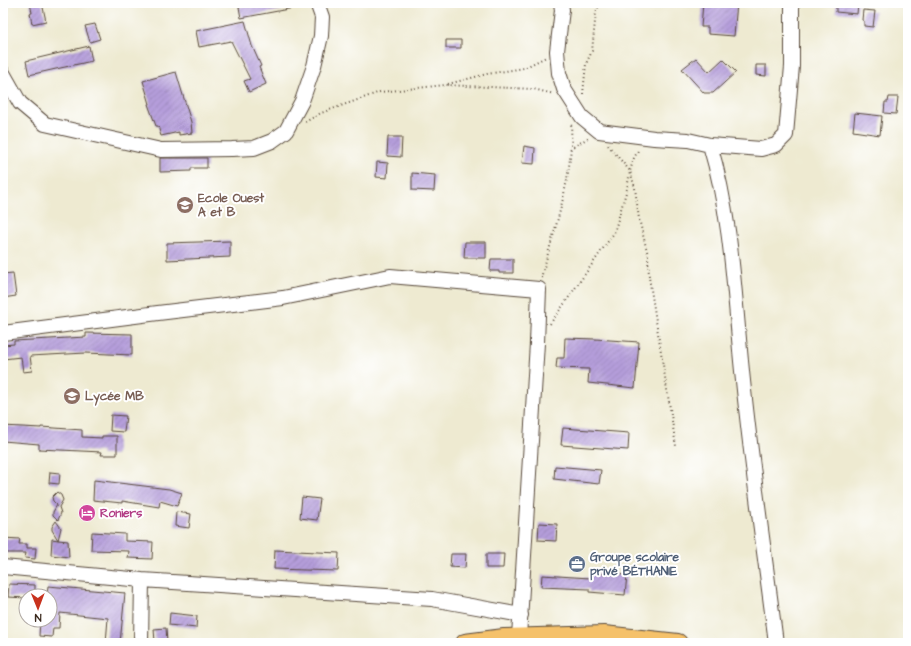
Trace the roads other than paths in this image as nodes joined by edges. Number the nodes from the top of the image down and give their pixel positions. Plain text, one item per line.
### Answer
1 (317, 3) edge
2 (561, 3) edge
3 (792, 3) edge
4 (3, 73) edge
5 (710, 145) junction
6 (3, 334) edge
7 (3, 567) edge
8 (142, 580) junction
9 (521, 615) junction
10 (520, 637) junction
11 (490, 641) edge
12 (141, 643) edge
13 (465, 643) edge
14 (678, 643) edge
15 (776, 643) edge

1 - 4 street
2 - 5 street
3 - 5 street
5 - 15 street
6 - 9 street
7 - 8 street
8 - 9 street
8 - 12 street
9 - 10 street
10 - 11 main road
10 - 14 main road
11 - 13 main road

